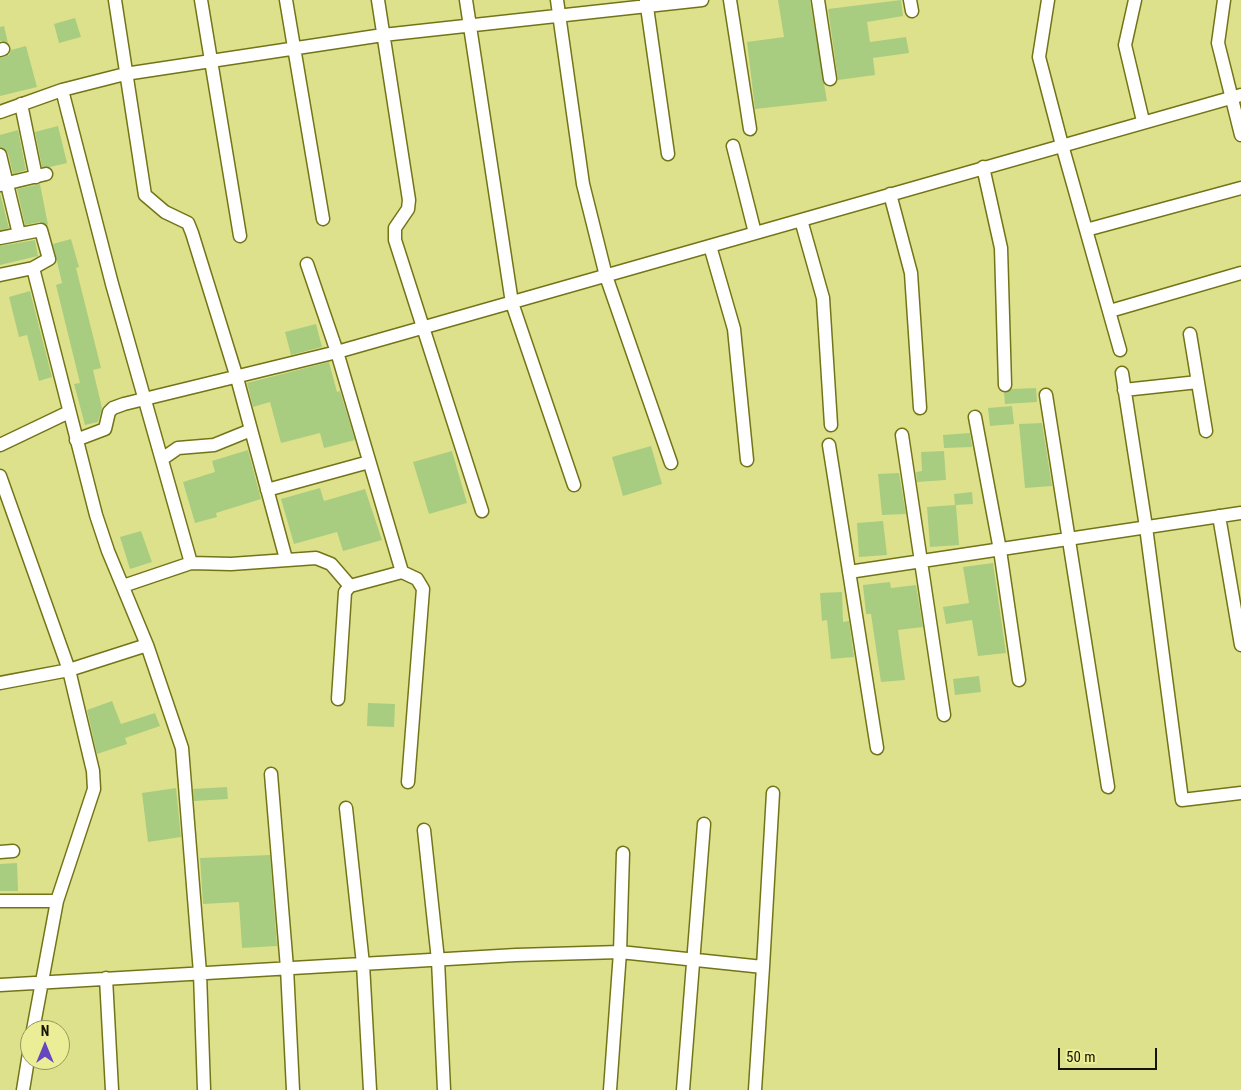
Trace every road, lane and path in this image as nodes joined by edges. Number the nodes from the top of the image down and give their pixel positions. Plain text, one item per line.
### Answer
1 (115, 0) edge
2 (200, 0) edge
3 (286, 0) edge
4 (378, 0) edge
5 (466, 0) edge
6 (557, 0) edge
7 (702, 0) edge
8 (730, 0) edge
9 (818, 0) edge
10 (1048, 0) edge
11 (1134, 0) edge
12 (1224, 0) edge
13 (646, 4) edge
14 (558, 14) junction
15 (468, 26) junction
16 (384, 35) junction
17 (292, 47) junction
18 (210, 60) junction
19 (125, 74) junction
20 (830, 79) dead end
21 (62, 90) junction
22 (1236, 95) edge
23 (20, 104) junction
24 (0, 112) edge
25 (1143, 121) junction
26 (750, 129) dead end
27 (1241, 135) edge
28 (1062, 145) junction
29 (732, 146) dead end
30 (668, 154) dead end
31 (0, 155) edge
32 (984, 168) junction
33 (3, 184) edge
34 (1241, 188) edge
35 (890, 194) junction
36 (323, 219) dead end
37 (801, 220) junction
38 (1086, 230) junction
39 (755, 233) junction
40 (19, 234) junction
41 (240, 236) dead end
42 (0, 238) edge
43 (710, 246) junction
44 (307, 264) dead end
45 (33, 268) junction
46 (1241, 273) edge
47 (0, 275) edge
48 (606, 276) junction
49 (512, 303) junction
50 (1110, 311) junction
51 (424, 328) junction
52 (1190, 334) dead end
53 (1120, 350) dead end
54 (337, 352) junction
55 (1122, 373) dead end
56 (237, 378) junction
57 (1198, 382) junction
58 (1005, 385) dead end
59 (1124, 390) junction
60 (1046, 395) dead end
61 (145, 401) junction
62 (920, 408) dead end
63 (68, 412) junction
64 (975, 417) dead end
65 (832, 425) dead end
66 (251, 430) junction
67 (1206, 431) dead end
68 (902, 435) dead end
69 (76, 440) junction
70 (0, 445) edge
71 (829, 445) dead end
72 (162, 459) junction
73 (747, 460) dead end
74 (369, 462) junction
75 (672, 463) dead end
76 (0, 476) edge
77 (574, 485) dead end
78 (268, 490) junction
79 (482, 512) dead end
80 (1241, 513) edge
81 (1219, 516) junction
82 (1146, 527) junction
83 (1068, 539) junction
84 (1000, 550) junction
85 (286, 559) junction
86 (921, 561) junction
87 (191, 562) junction
88 (402, 572) junction
89 (849, 572) junction
90 (123, 586) junction
91 (350, 586) junction
92 (1241, 644) edge
93 (147, 645) junction
94 (69, 670) junction
95 (1019, 680) dead end
96 (0, 683) edge
97 (338, 699) dead end
98 (944, 715) dead end
99 (877, 748) dead end
100 (272, 774) dead end
101 (408, 782) dead end
102 (1108, 787) dead end
103 (773, 793) dead end
104 (1241, 793) edge
105 (346, 808) dead end
106 (704, 824) dead end
107 (424, 830) dead end
108 (13, 851) dead end
109 (0, 852) edge
110 (623, 853) dead end
111 (0, 901) edge
112 (56, 901) junction
113 (620, 952) junction
114 (693, 959) junction
115 (438, 960) junction
116 (363, 964) junction
117 (763, 967) junction
118 (288, 968) junction
119 (200, 973) junction
120 (106, 978) junction
121 (40, 982) junction
122 (0, 985) edge
123 (34, 1020) edge
124 (26, 1070) edge
125 (23, 1090) edge
126 (112, 1090) edge
127 (204, 1090) edge
128 (293, 1090) edge
129 (370, 1090) edge
130 (444, 1090) edge
131 (610, 1090) edge
132 (684, 1090) edge
133 (755, 1090) edge

1 - 19 street
2 - 18 street
3 - 17 street
4 - 16 street
5 - 15 street
6 - 14 street
7 - 13 street
8 - 26 street
9 - 20 street
10 - 28 street
11 - 25 street
12 - 22 street
13 - 14 street
13 - 30 street
14 - 15 street
14 - 48 street
15 - 16 street
15 - 49 street
16 - 17 street
16 - 51 street
17 - 18 street
17 - 36 street
18 - 19 street
18 - 41 street
19 - 21 street
19 - 56 street
21 - 23 street
21 - 61 street
22 - 25 street
22 - 27 street
23 - 24 street
23 - 33 street
25 - 28 street
28 - 32 street
28 - 38 street
29 - 39 street
31 - 33 street
32 - 35 street
32 - 58 street
33 - 40 street
34 - 38 street
35 - 37 street
35 - 62 street
37 - 39 street
37 - 65 street
38 - 50 street
39 - 43 street
40 - 42 street
40 - 45 street
43 - 48 street
43 - 73 street
44 - 54 street
45 - 47 street
45 - 63 street
46 - 50 street
48 - 49 street
48 - 75 street
49 - 51 street
49 - 77 street
50 - 53 street
51 - 54 street
51 - 79 street
52 - 57 street
54 - 56 street
54 - 74 street
55 - 59 street
56 - 61 street
56 - 66 street
57 - 59 street
57 - 67 street
59 - 82 street
60 - 83 street
61 - 69 street
61 - 72 street
63 - 69 street
63 - 70 street
64 - 84 street
66 - 72 street
66 - 78 street
68 - 86 street
69 - 90 street
71 - 89 street
72 - 87 street
74 - 78 street
74 - 88 street
76 - 94 street
78 - 85 street
80 - 81 street
81 - 82 street
81 - 92 street
82 - 83 street
82 - 104 street
83 - 84 street
83 - 102 street
84 - 86 street
84 - 95 street
85 - 87 street
85 - 91 street
86 - 89 street
86 - 98 street
87 - 90 street
88 - 91 street
88 - 101 street
89 - 99 street
90 - 93 street
91 - 97 street
93 - 94 street
93 - 119 street
94 - 96 street
94 - 112 street
100 - 118 street
103 - 117 street
105 - 116 street
106 - 114 street
107 - 115 street
108 - 109 street
110 - 113 street
111 - 112 street
112 - 121 street
113 - 114 street
113 - 115 street
113 - 131 street
114 - 117 street
114 - 132 street
115 - 116 street
115 - 130 street
116 - 118 street
116 - 129 street
117 - 133 street
118 - 119 street
118 - 128 street
119 - 120 street
119 - 127 street
120 - 121 street
120 - 126 street
121 - 122 street
121 - 123 street
124 - 125 street

